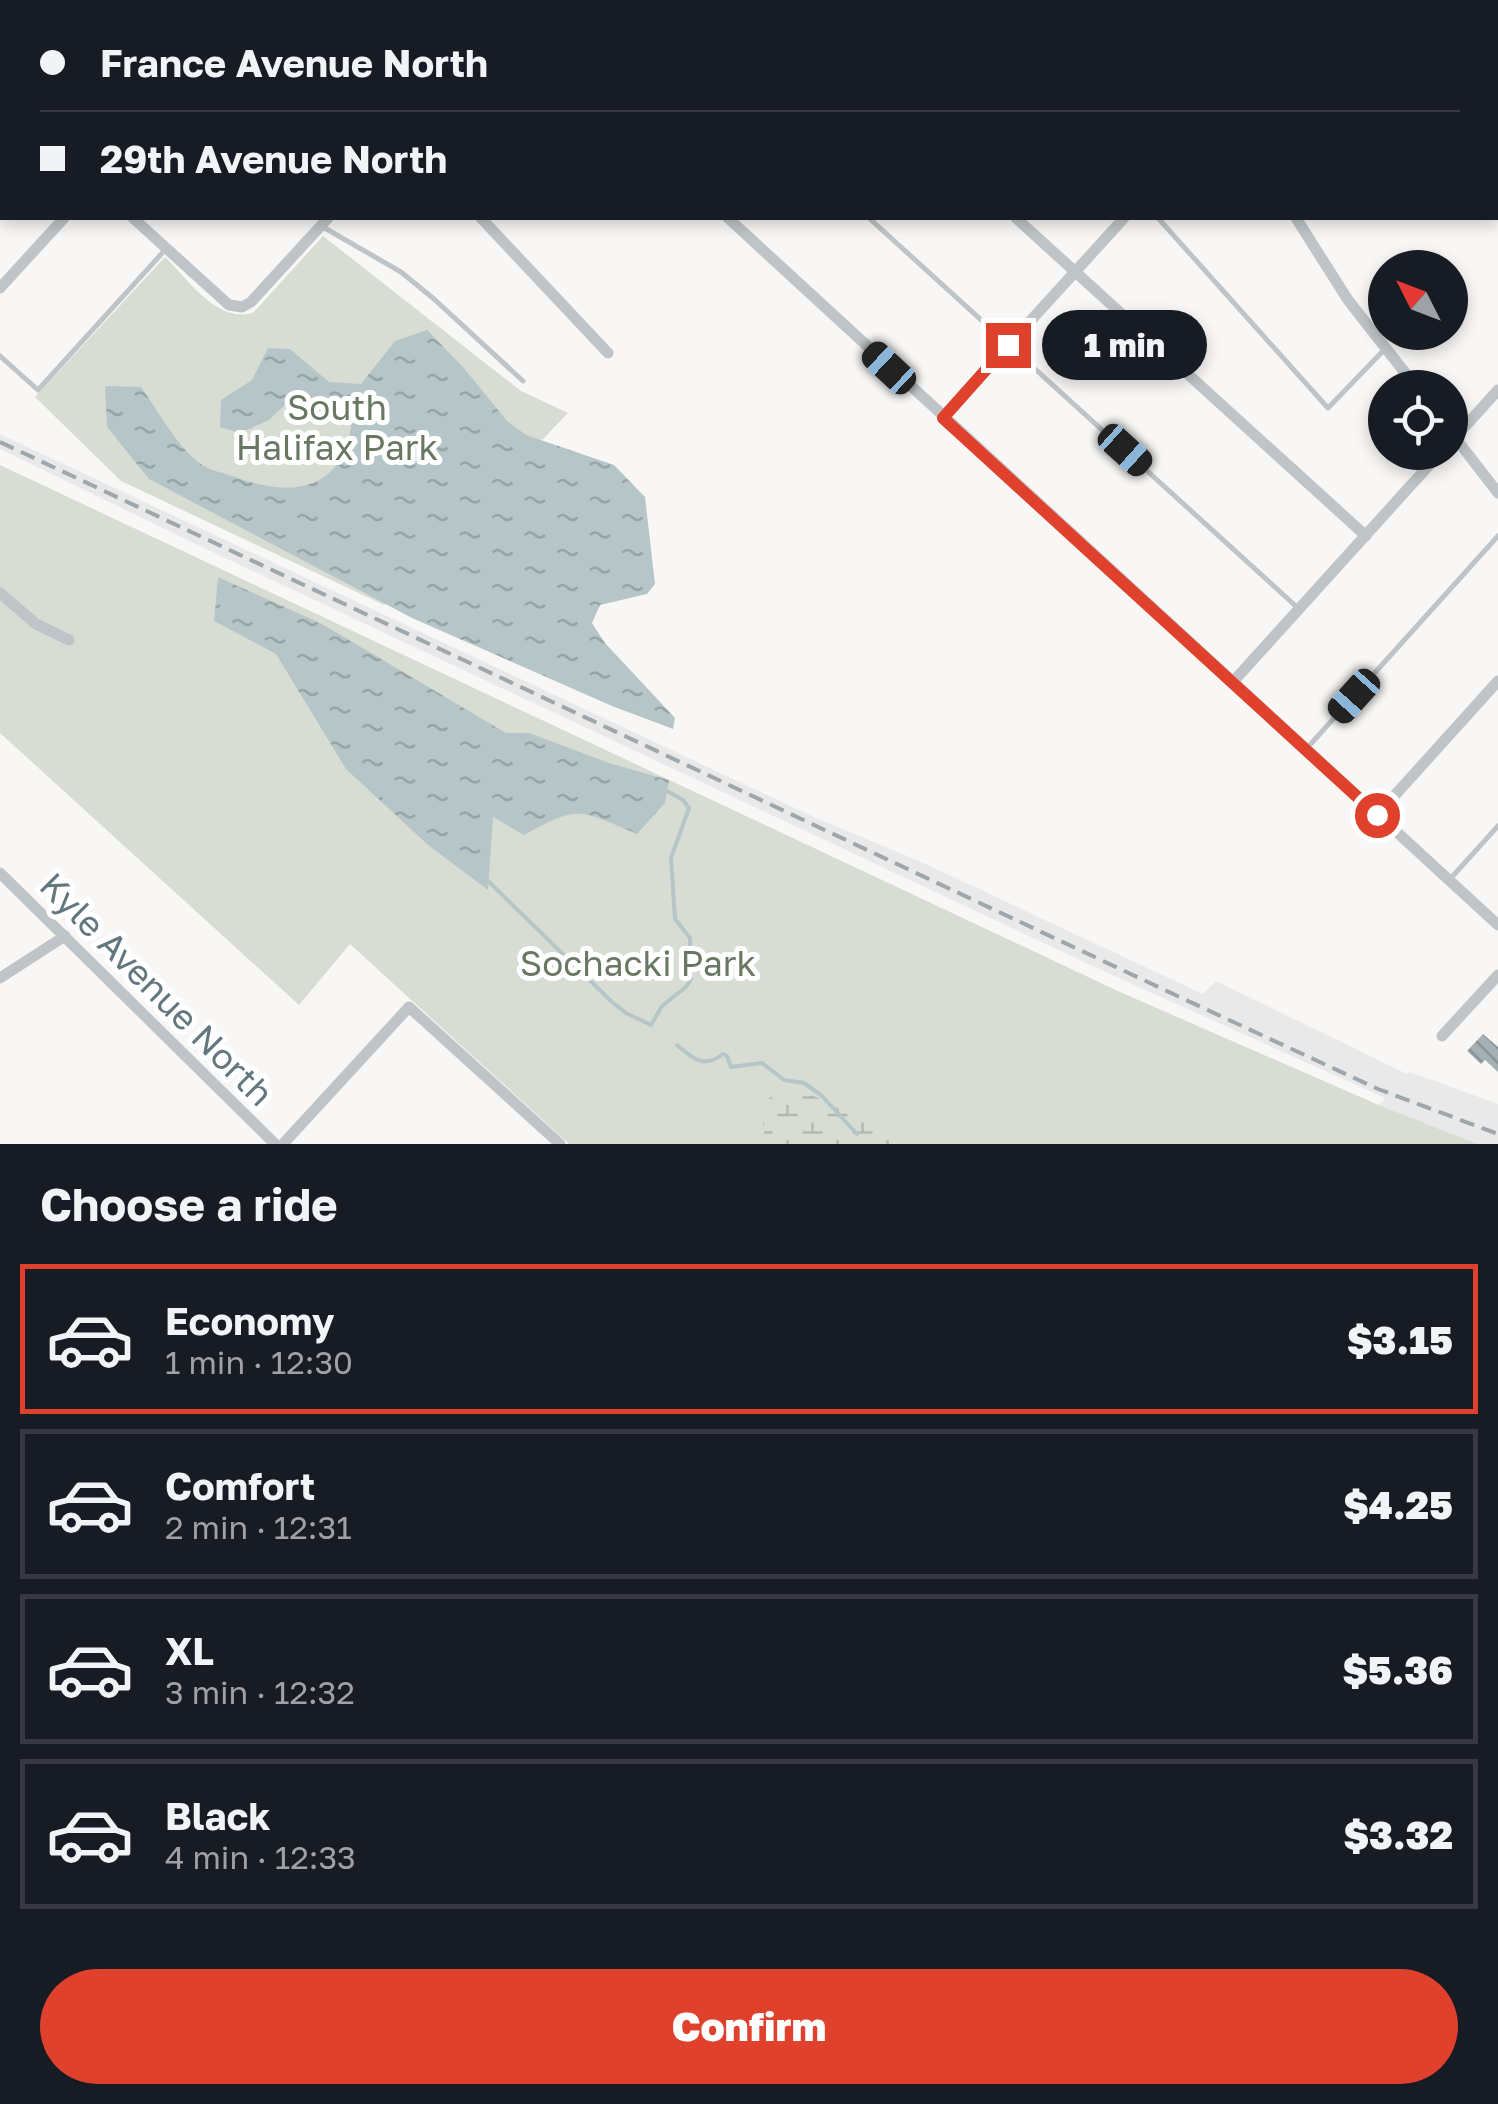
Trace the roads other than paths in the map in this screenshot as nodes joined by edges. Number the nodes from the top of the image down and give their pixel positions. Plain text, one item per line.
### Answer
1 (62, 220) edge
2 (136, 220) edge
3 (483, 220) edge
4 (730, 220) edge
5 (871, 220) edge
6 (1018, 220) edge
7 (1122, 220) edge
8 (1160, 220) edge
9 (1297, 220) edge
10 (324, 221) edge
11 (167, 248) junction
12 (1075, 272) junction
13 (0, 288) edge
14 (1368, 325) edge
15 (1008, 345) junction
16 (1384, 350) edge
17 (608, 353) dead end
18 (0, 356) edge
19 (523, 382) dead end
20 (1498, 390) edge
21 (943, 418) junction
22 (1468, 421) edge
23 (1468, 456) edge
24 (1426, 470) edge
25 (1498, 493) edge
26 (1366, 536) junction
27 (1498, 536) edge
28 (0, 593) edge
29 (1299, 609) junction
30 (69, 640) dead end
31 (1232, 682) junction
32 (1498, 682) edge
33 (1306, 750) junction
34 (1377, 815) junction
35 (1498, 826) edge
36 (0, 873) edge
37 (1449, 880) junction
38 (1498, 925) edge
39 (65, 936) junction
40 (1498, 975) edge
41 (0, 978) edge
42 (1485, 989) junction
43 (1498, 1000) edge
44 (1442, 1036) dead end
45 (275, 1144) edge
46 (283, 1144) edge
47 (560, 1144) edge

1 - 13 street
2 - 11 street
3 - 17 street
4 - 21 street
5 - 15 lane
6 - 12 street
7 - 12 street
8 - 16 lane
9 - 14 street
10 - 11 street
10 - 19 lane
11 - 18 lane
12 - 15 street
12 - 26 street
15 - 21 street
15 - 29 lane
20 - 22 street
21 - 31 street
23 - 25 street
24 - 26 street
26 - 29 street
27 - 33 lane
28 - 30 street
29 - 31 street
31 - 33 street
32 - 34 street
33 - 34 street
34 - 37 street
35 - 37 lane
36 - 39 street, Kyle Avenue North
37 - 38 street
39 - 41 street
39 - 45 street, Kyle Avenue North
40 - 42 street
42 - 43 street
42 - 44 street
46 - 47 street

